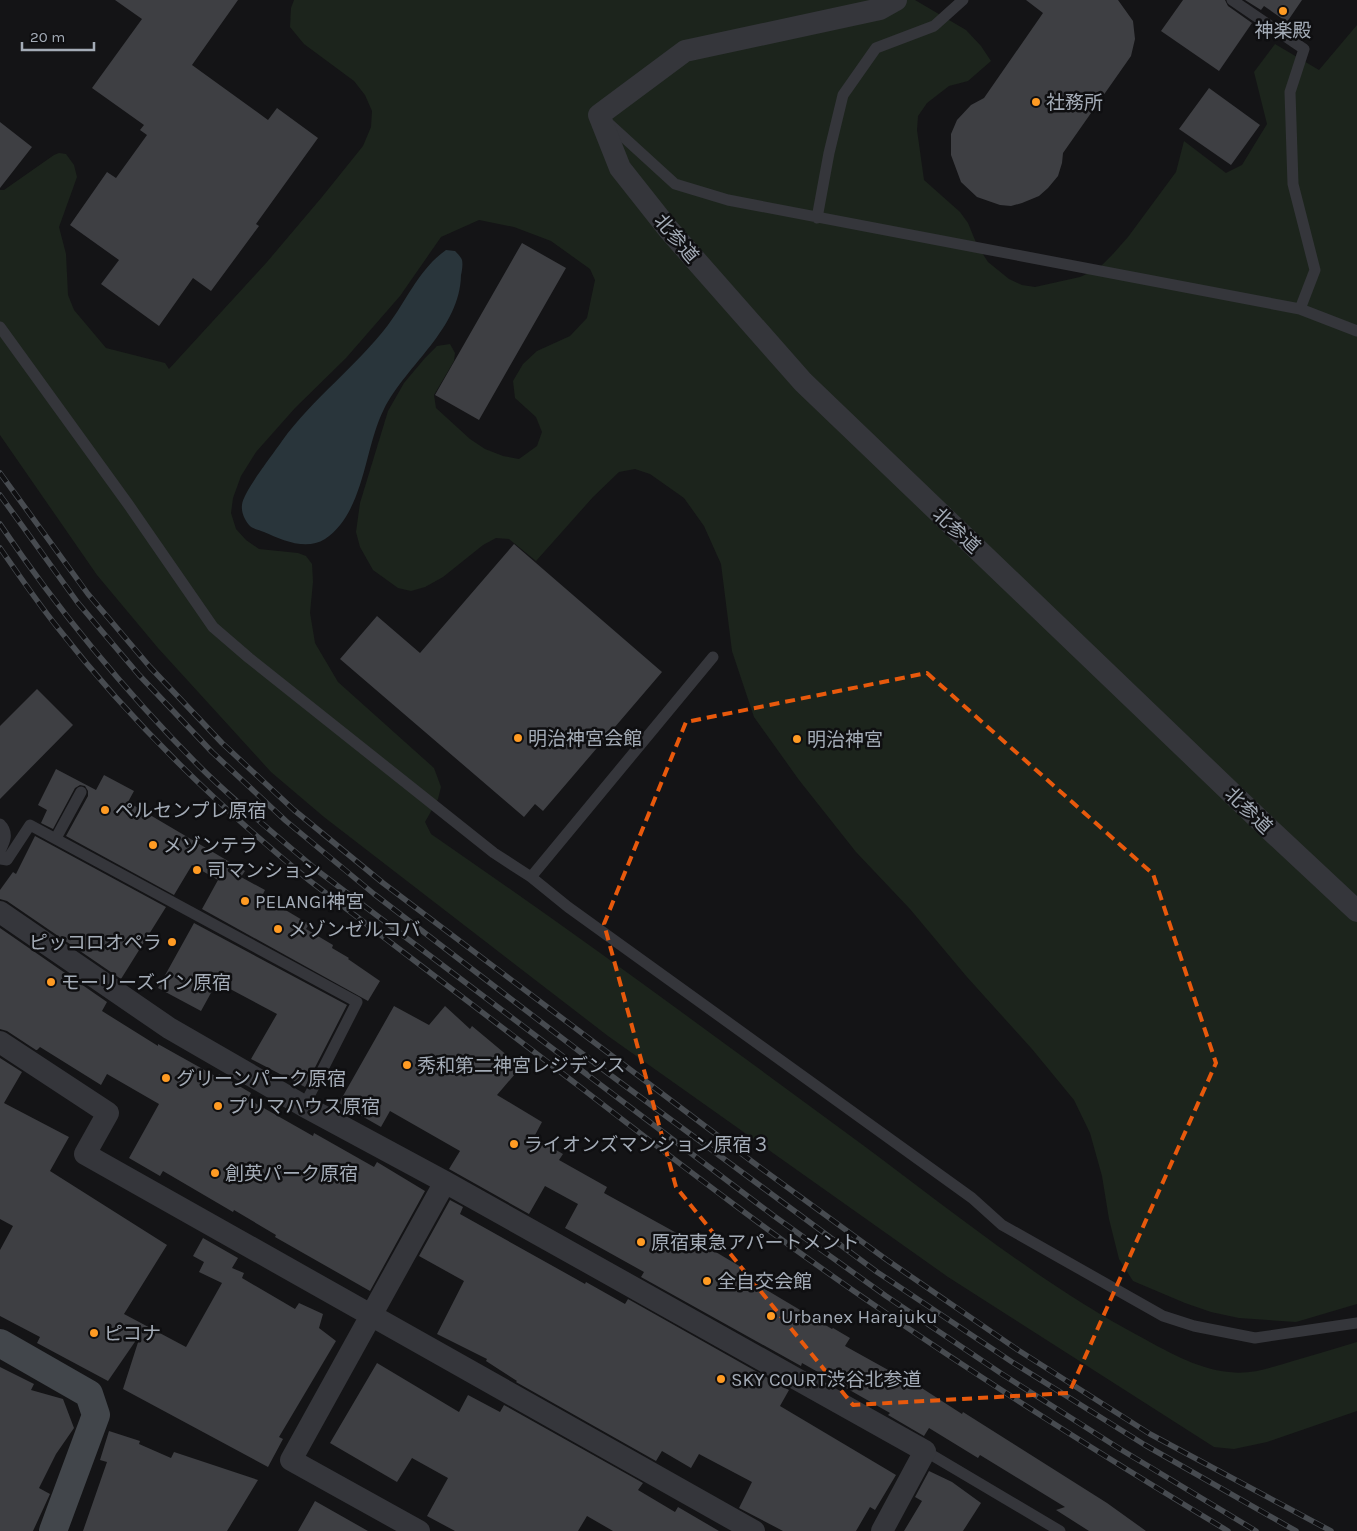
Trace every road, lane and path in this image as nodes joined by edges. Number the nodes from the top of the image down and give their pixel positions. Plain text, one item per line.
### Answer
1 (896, 0) edge
2 (963, 0) edge
3 (1232, 0) edge
4 (599, 114) junction
5 (817, 218) junction
6 (1300, 309) junction
7 (0, 327) edge
8 (1357, 330) edge
9 (714, 657) dead end
10 (81, 792) dead end
11 (0, 824) edge
12 (56, 838) junction
13 (0, 851) edge
14 (0, 859) edge
15 (531, 877) junction
16 (1357, 910) edge
17 (0, 912) edge
18 (0, 1042) edge
19 (304, 1106) junction
20 (445, 1182) junction
21 (373, 1315) junction
22 (1357, 1323) edge
23 (0, 1343) edge
24 (926, 1452) junction
25 (53, 1531) edge
26 (419, 1531) edge
27 (754, 1531) edge
28 (882, 1531) edge
29 (1060, 1531) edge

1 - 4 street
2 - 5 lane
3 - 6 lane
4 - 5 lane
4 - 16 street, 北参道
5 - 6 lane
6 - 8 lane
7 - 15 lane
9 - 15 lane
10 - 12 lane
11 - 13 lane
12 - 14 lane
12 - 19 lane
15 - 22 lane
17 - 19 street
18 - 21 street
19 - 20 street
20 - 21 street
20 - 24 street
21 - 26 street
21 - 27 street
23 - 25 street
24 - 28 street
24 - 29 lane

